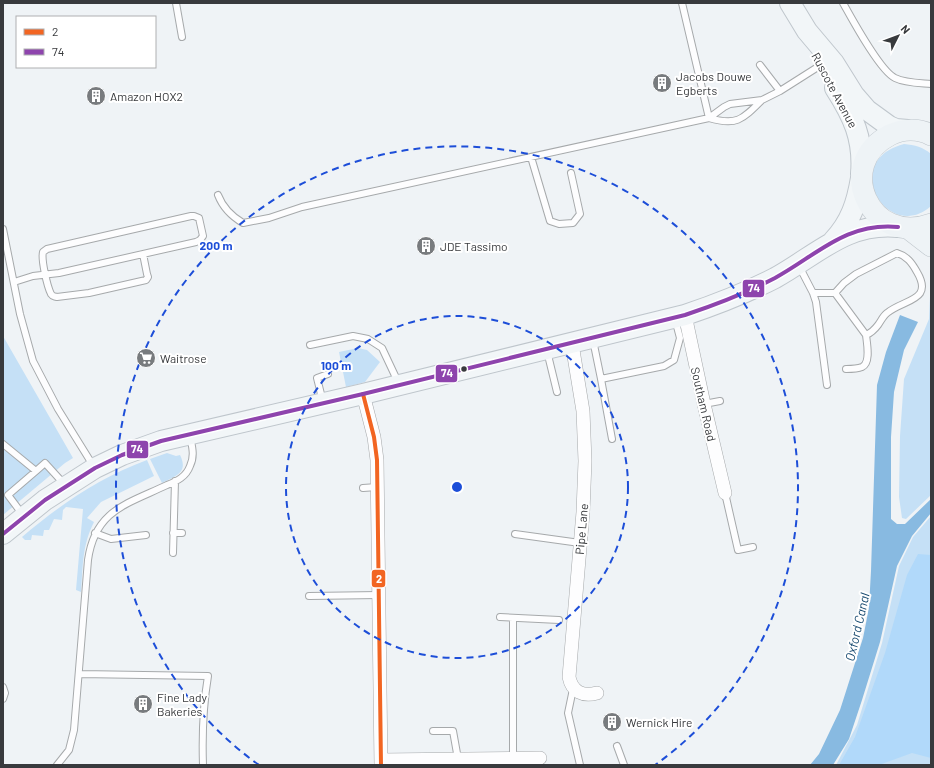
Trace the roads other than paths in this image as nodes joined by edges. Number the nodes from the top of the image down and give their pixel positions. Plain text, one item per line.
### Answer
1 (176, 3) edge
2 (682, 3) edge
3 (790, 3) edge
4 (843, 3) edge
5 (807, 30) junction
6 (182, 37) dead end
7 (760, 65) dead end
8 (821, 65) junction
9 (931, 84) edge
10 (780, 91) junction
11 (762, 100) junction
12 (709, 118) junction
13 (924, 133) edge
14 (531, 157) junction
15 (571, 173) dead end
16 (861, 176) junction
17 (218, 195) dead end
18 (931, 224) edge
19 (904, 228) junction
20 (3, 229) edge
21 (833, 241) junction
22 (931, 246) edge
23 (142, 254) junction
24 (798, 264) junction
25 (46, 275) junction
26 (14, 282) junction
27 (813, 293) junction
28 (835, 293) junction
29 (680, 316) junction
30 (866, 336) junction
31 (592, 339) junction
32 (572, 344) junction
33 (310, 345) dead end
34 (546, 350) junction
35 (846, 369) dead end
36 (328, 374) dead end
37 (601, 380) junction
38 (399, 385) junction
39 (827, 385) dead end
40 (557, 392) dead end
41 (363, 394) junction
42 (720, 401) dead end
43 (323, 403) junction
44 (704, 404) junction
45 (190, 434) junction
46 (612, 439) dead end
47 (3, 444) edge
48 (95, 468) junction
49 (36, 471) junction
50 (175, 482) junction
51 (66, 486) junction
52 (377, 487) junction
53 (363, 488) dead end
54 (725, 493) joint
55 (24, 517) junction
56 (95, 533) junction
57 (173, 533) junction
58 (182, 533) dead end
59 (3, 534) edge
60 (515, 534) dead end
61 (146, 535) dead end
62 (580, 543) junction
63 (753, 547) dead end
64 (173, 553) dead end
65 (379, 595) junction
66 (309, 596) dead end
67 (500, 617) dead end
68 (513, 618) junction
69 (559, 620) dead end
70 (80, 674) junction
71 (3, 687) edge
72 (574, 688) junction
73 (597, 693) dead end
74 (3, 699) edge
75 (433, 731) dead end
76 (617, 746) dead end
77 (513, 758) junction
78 (540, 758) dead end
79 (464, 761) edge
80 (381, 763) edge
81 (57, 765) edge
82 (203, 765) edge
83 (580, 765) edge
84 (624, 765) edge

1 - 6 lane
2 - 12 lane
3 - 5 main road, Ruscote Avenue
4 - 9 lane
5 - 8 main road, Ruscote Avenue
5 - 13 main road, Ruscote Avenue
7 - 10 lane
8 - 10 lane
8 - 16 main road, Ruscote Avenue
10 - 11 lane
11 - 12 lane
11 - 12 lane
12 - 14 lane
13 - 16 highway
14 - 15 lane
14 - 17 lane
16 - 19 highway
16 - 21 main road
18 - 19 highway
19 - 21 main road
19 - 22 highway
20 - 26 lane
21 - 24 main road
23 - 25 lane
23 - 25 lane
23 - 25 lane
24 - 27 lane
24 - 29 main road
25 - 26 lane
26 - 48 lane
27 - 28 lane
27 - 39 lane
28 - 30 lane
28 - 30 lane
29 - 31 main road
29 - 37 lane
29 - 44 street, Southam Road
30 - 35 lane
31 - 32 main road
31 - 37 lane
32 - 34 main road
32 - 62 street, Pipe Lane
33 - 38 lane
34 - 38 main road
34 - 40 lane
36 - 43 lane
37 - 46 lane
38 - 41 main road
41 - 43 main road
41 - 52 street
42 - 44 lane
43 - 45 main road
44 - 54 street, Southam Road
45 - 48 main road
45 - 50 lane
47 - 49 lane
48 - 51 main road
49 - 51 lane
49 - 55 lane
50 - 56 lane
50 - 57 lane
51 - 55 main road
52 - 53 lane
52 - 65 street
54 - 63 lane
55 - 59 main road
56 - 61 lane
56 - 70 lane
57 - 58 lane
57 - 64 lane
60 - 62 lane
62 - 72 street, Pipe Lane
65 - 66 lane
65 - 80 street
67 - 68 lane
68 - 69 lane
68 - 77 lane
70 - 81 lane
70 - 82 lane
71 - 74 lane
72 - 73 street
72 - 83 lane
75 - 79 lane
76 - 84 lane
77 - 78 street
77 - 79 street
79 - 80 street

